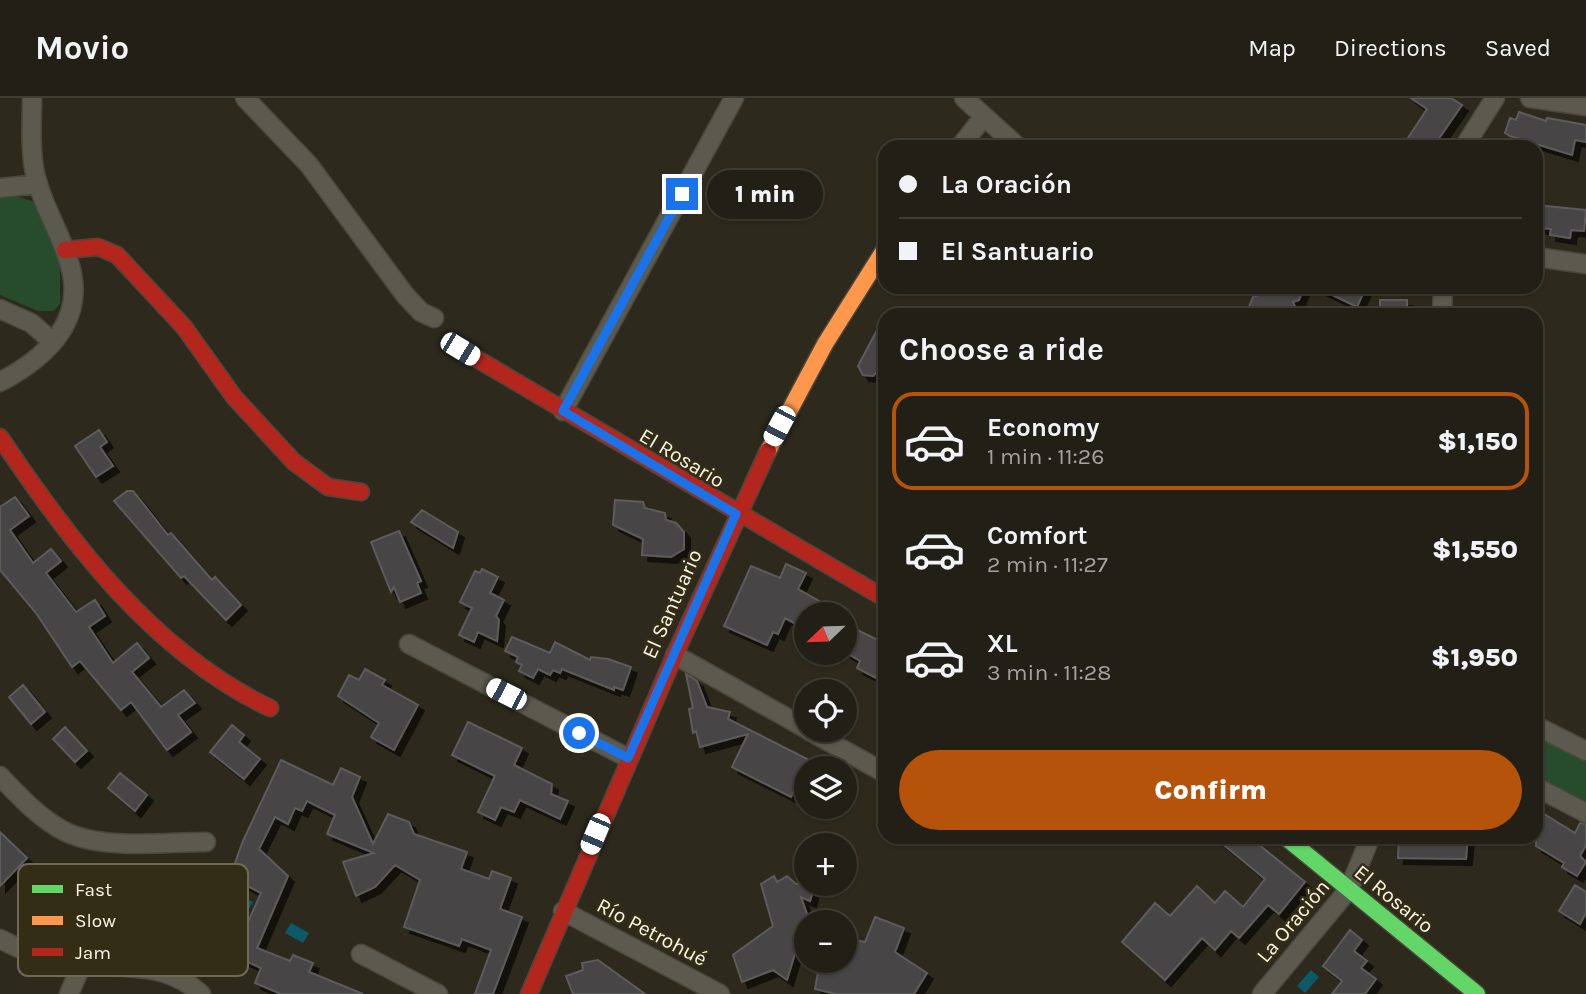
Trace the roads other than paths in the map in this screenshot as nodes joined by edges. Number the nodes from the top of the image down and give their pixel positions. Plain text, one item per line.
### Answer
1 (32, 98) edge
2 (245, 98) edge
3 (734, 98) edge
4 (964, 98) edge
5 (1495, 98) edge
6 (1530, 98) edge
7 (1586, 106) edge
8 (984, 116) junction
9 (965, 140) edge
10 (1010, 140) edge
11 (1468, 140) edge
12 (38, 184) junction
13 (0, 188) edge
14 (65, 250) junction
15 (1543, 258) edge
16 (878, 260) edge
17 (1586, 264) edge
18 (0, 309) edge
19 (434, 318) dead end
20 (53, 342) junction
21 (460, 349) dead end
22 (0, 382) edge
23 (563, 411) junction
24 (0, 437) edge
25 (360, 492) dead end
26 (736, 514) junction
27 (878, 594) edge
28 (409, 644) dead end
29 (675, 655) junction
30 (270, 708) dead end
31 (794, 722) edge
32 (1543, 730) edge
33 (830, 742) edge
34 (1586, 751) edge
35 (628, 758) junction
36 (878, 769) edge
37 (0, 776) edge
38 (1543, 791) edge
39 (1586, 813) edge
40 (206, 842) dead end
41 (1294, 844) edge
42 (1368, 844) edge
43 (1349, 889) junction
44 (563, 911) junction
45 (0, 939) edge
46 (18, 947) edge
47 (361, 954) dead end
48 (77, 976) edge
49 (176, 976) edge
50 (69, 994) edge
51 (201, 994) edge
52 (438, 994) edge
53 (529, 994) edge
54 (720, 994) edge
55 (1262, 994) edge
56 (1477, 994) edge

1 - 12 street
2 - 19 street
3 - 23 street
4 - 8 street
5 - 11 street
6 - 7 street
8 - 9 street
8 - 10 street
12 - 13 street
12 - 14 street
14 - 20 street
14 - 25 street
15 - 17 street
16 - 26 street, El Santuario
18 - 20 street
20 - 22 street
21 - 23 street, El Rosario
23 - 26 street, El Rosario
24 - 30 street
26 - 27 street, El Rosario
26 - 29 street, El Santuario
28 - 35 street
29 - 31 street
29 - 35 street, El Santuario
32 - 34 street
33 - 36 street
35 - 44 street, El Santuario
37 - 40 street
38 - 39 street
41 - 43 street, El Rosario
42 - 43 street, La Oración
43 - 55 street, La Oración
43 - 56 street, El Rosario
44 - 53 street, El Santuario
44 - 54 street, Río Petrohué
45 - 46 street
47 - 52 street
48 - 50 street
49 - 51 street

